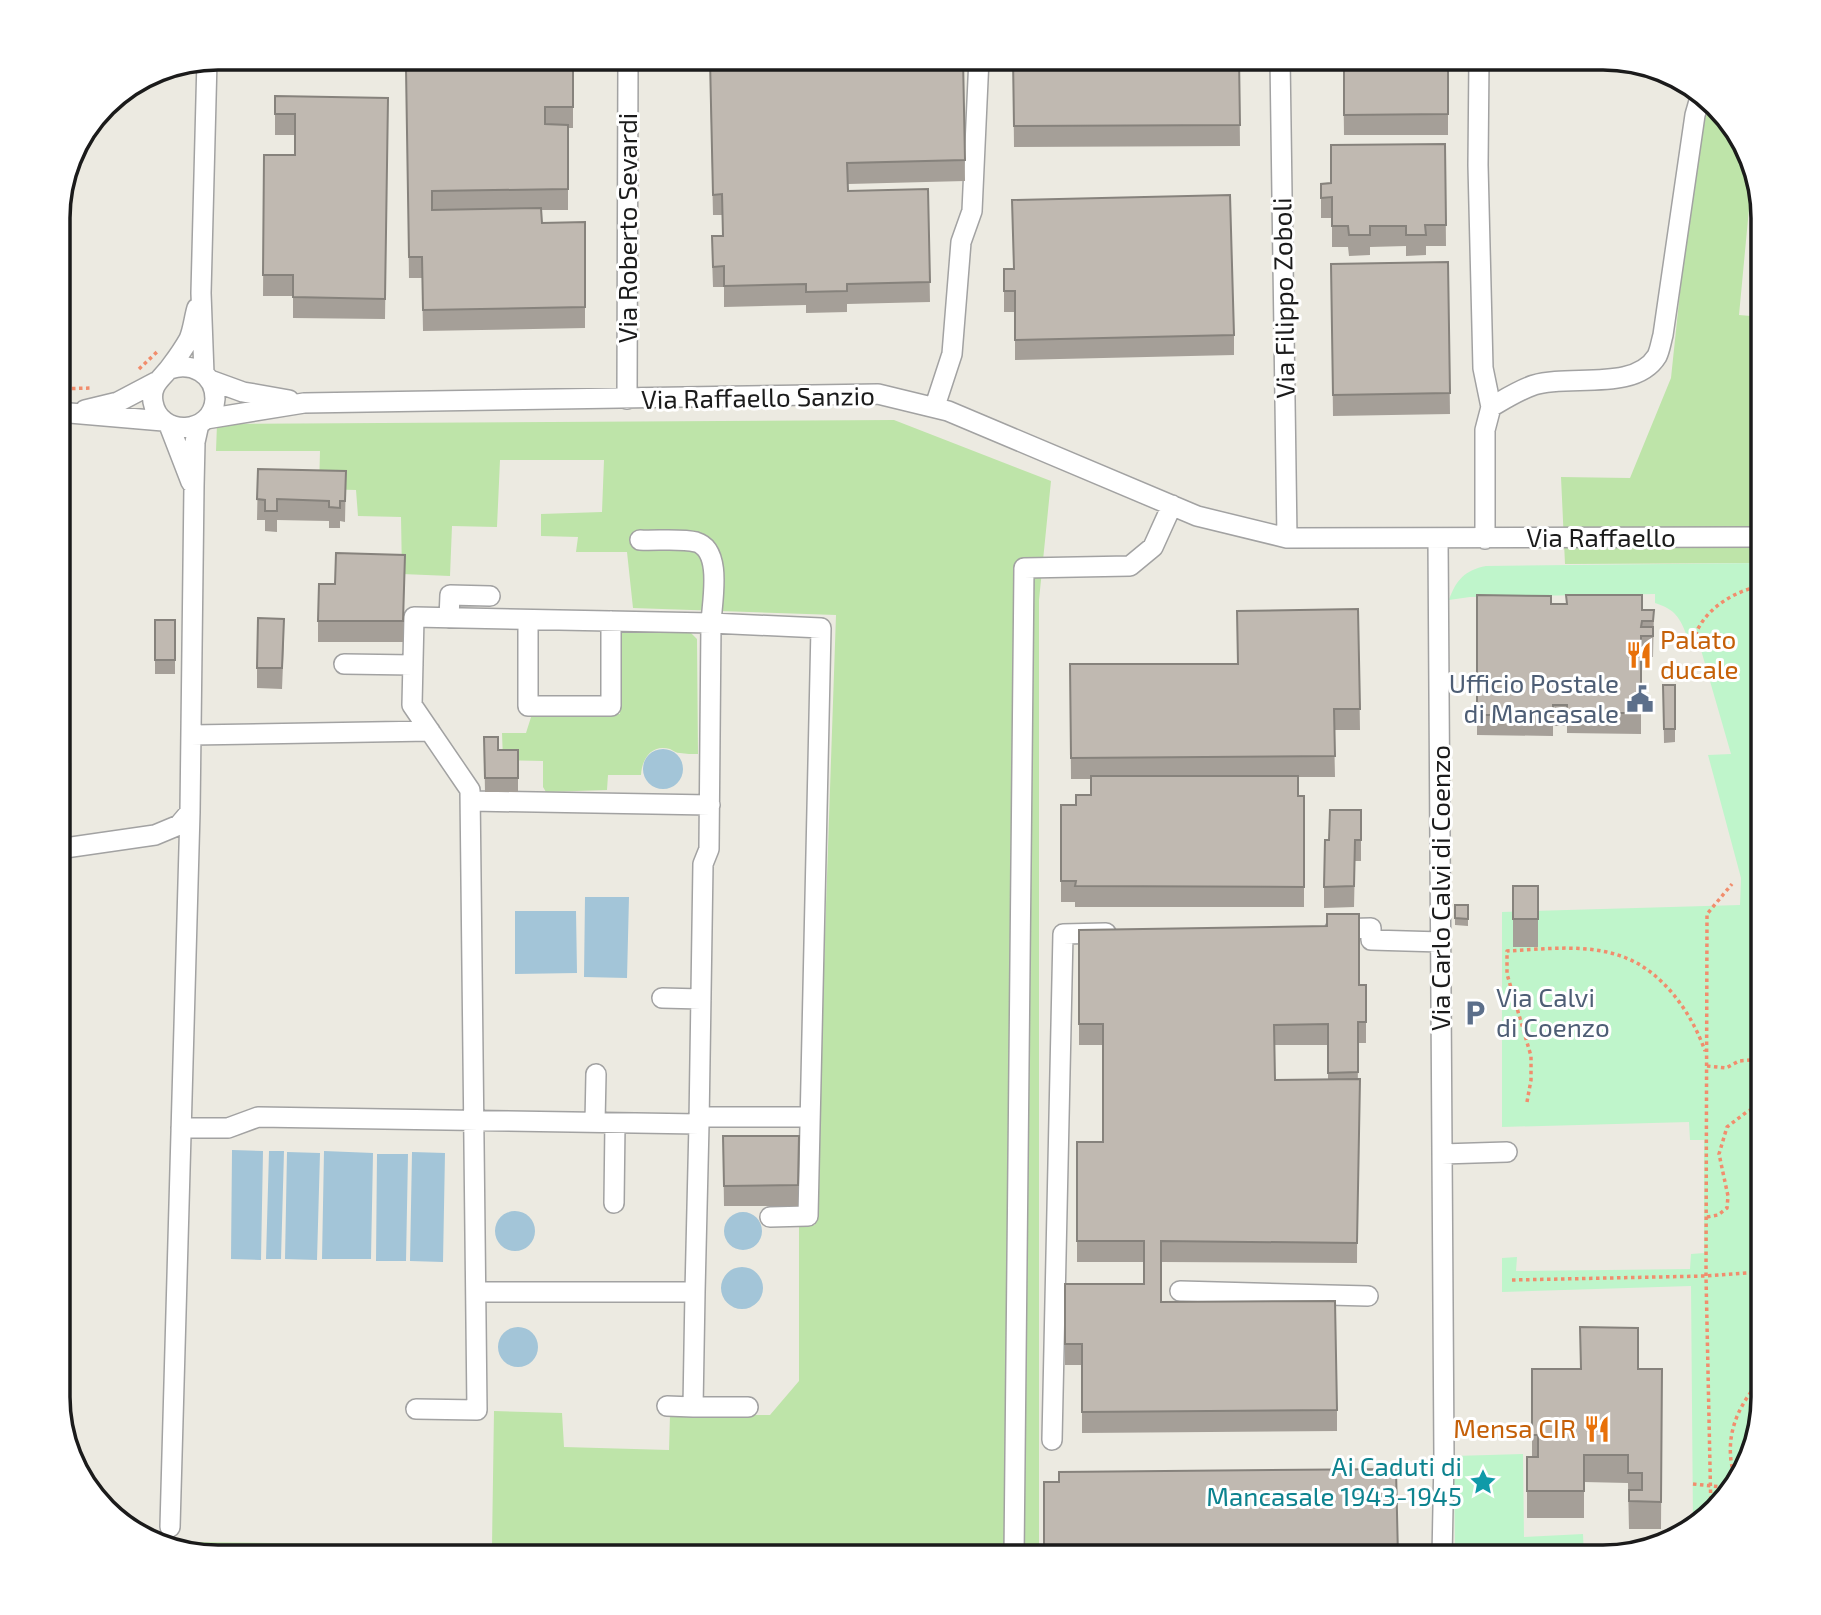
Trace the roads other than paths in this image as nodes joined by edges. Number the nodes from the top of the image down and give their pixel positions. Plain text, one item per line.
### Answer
1 (208, 70) edge
2 (628, 70) edge
3 (978, 70) edge
4 (1280, 70) edge
5 (1479, 70) edge
6 (1698, 105) edge
7 (201, 293) junction
8 (163, 376) junction
9 (207, 377) junction
10 (627, 399) junction
11 (304, 403) junction
12 (934, 406) junction
13 (1491, 407) junction
14 (70, 411) edge
15 (70, 413) edge
16 (203, 422) junction
17 (166, 423) junction
18 (194, 486) junction
19 (1172, 505) junction
20 (1751, 537) edge
21 (1287, 538) junction
22 (1438, 539) junction
23 (1485, 539) junction
24 (640, 540) dead end
25 (490, 596) dead end
26 (449, 618) junction
27 (528, 620) junction
28 (611, 621) junction
29 (711, 623) junction
30 (344, 663) dead end
31 (413, 665) junction
32 (430, 731) junction
33 (191, 735) junction
34 (471, 802) junction
35 (709, 805) junction
36 (190, 812) junction
37 (70, 847) edge
38 (1315, 929) edge
39 (1119, 933) edge
40 (1441, 942) junction
41 (662, 998) dead end
42 (701, 999) junction
43 (596, 1074) dead end
44 (810, 1116) junction
45 (474, 1121) junction
46 (699, 1121) junction
47 (605, 1122) junction
48 (181, 1128) junction
49 (1507, 1152) dead end
50 (1442, 1154) junction
51 (614, 1203) dead end
52 (771, 1217) dead end
53 (1055, 1287) junction
54 (1080, 1288) edge
55 (1180, 1291) dead end
56 (476, 1292) junction
57 (695, 1292) junction
58 (1368, 1296) dead end
59 (667, 1406) dead end
60 (693, 1407) junction
61 (748, 1407) dead end
62 (416, 1409) dead end
63 (1052, 1440) dead end
64 (170, 1527) dead end
65 (1014, 1545) edge
66 (1442, 1545) edge

1 - 7 street
2 - 10 street, Via Roberto Sevardi
3 - 12 street
4 - 21 street, Via Filippo Zoboli
5 - 13 street
6 - 13 street
7 - 8 street
7 - 9 street
8 - 9 street, Via Raffaello Sanzio
8 - 14 street, Via Raffaello Sanzio
8 - 17 street
9 - 11 street, Via Raffaello Sanzio
9 - 16 street
10 - 11 street, Via Raffaello Sanzio
10 - 12 street, Via Raffaello Sanzio
11 - 16 street, Via Raffaello Sanzio
12 - 19 street, Via Raffaello Sanzio
13 - 23 street
15 - 17 street, Via Raffaello Sanzio
16 - 17 street, Via Raffaello Sanzio
16 - 18 street
17 - 18 street
18 - 33 street
19 - 21 street, Via Raffaello Sanzio
19 - 65 street
20 - 23 street, Via Raffaello
21 - 22 street, Via Raffaello Sanzio
22 - 23 street, Via Raffaello
22 - 40 street, Via Carlo Calvi di Coenzo
24 - 29 street
25 - 26 street
26 - 27 street
26 - 31 street
27 - 28 street
27 - 28 street
28 - 29 street
29 - 35 street
29 - 44 street
30 - 31 street
31 - 32 street
32 - 33 street
32 - 34 street
33 - 36 street
34 - 35 street
34 - 45 street
35 - 42 street
36 - 37 street
36 - 48 street
38 - 40 street
39 - 53 street
40 - 50 street, Via Carlo Calvi di Coenzo
41 - 42 street
42 - 46 street
43 - 47 street
44 - 46 street
44 - 52 street
45 - 47 street
45 - 48 street
45 - 56 street
46 - 47 street
46 - 57 street
47 - 51 street
48 - 64 street
49 - 50 street
50 - 66 street, Via Carlo Calvi di Coenzo
53 - 54 street
53 - 63 street
55 - 58 street
56 - 57 street
56 - 62 street
57 - 60 street
59 - 60 street
60 - 61 street

